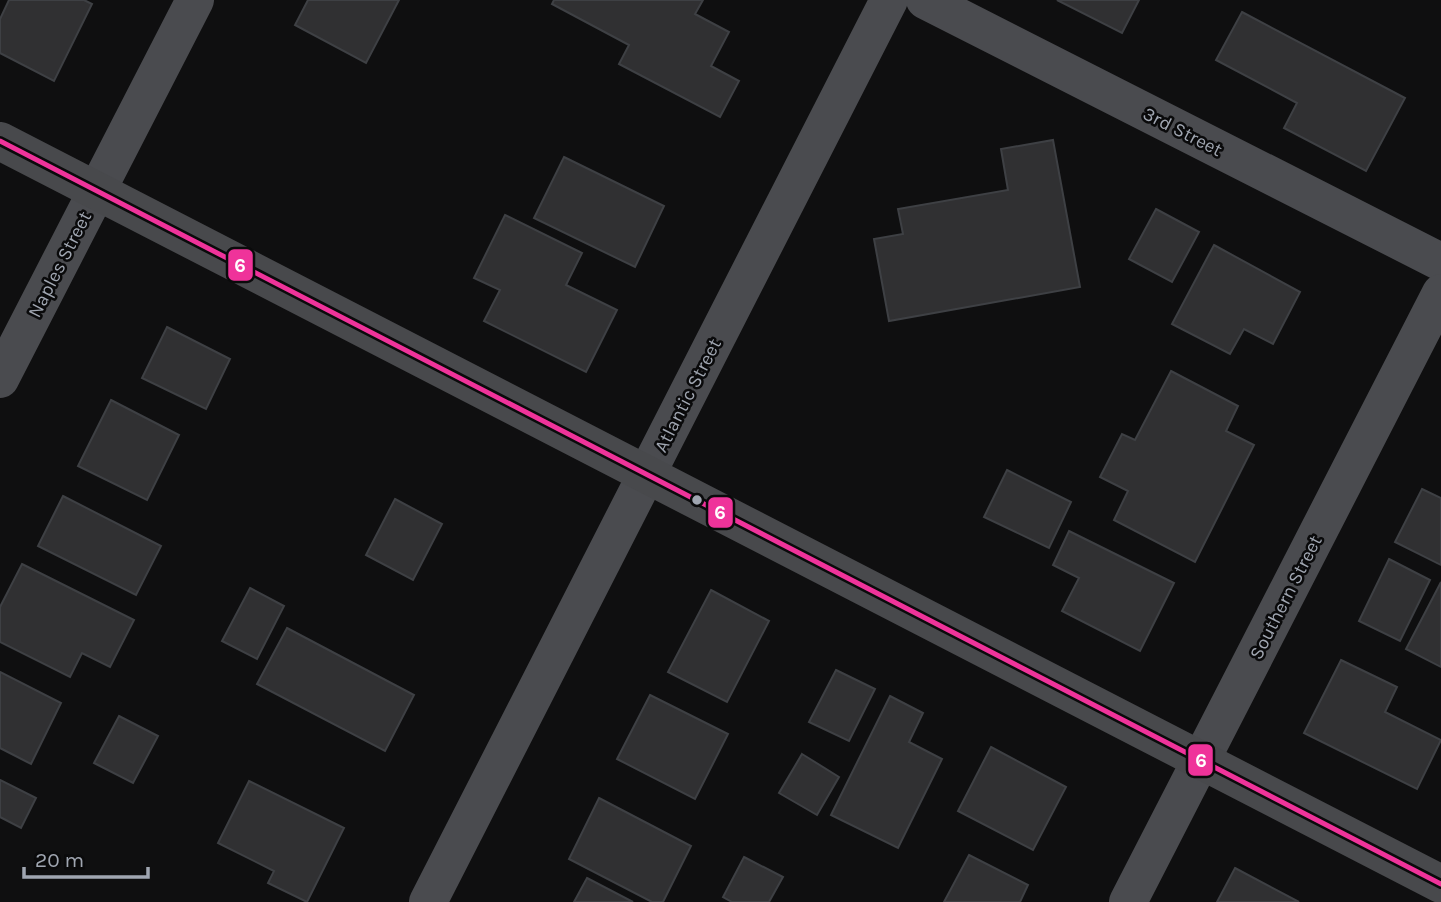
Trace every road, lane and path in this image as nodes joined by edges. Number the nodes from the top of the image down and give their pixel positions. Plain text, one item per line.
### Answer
1 (195, 0) edge
2 (889, 0) edge
3 (925, 0) edge
4 (0, 141) edge
5 (97, 190) junction
6 (1441, 262) edge
7 (1441, 293) edge
8 (0, 379) edge
9 (647, 474) junction
10 (1201, 760) junction
11 (1441, 884) edge
12 (428, 902) edge
13 (1128, 902) edge

1 - 5 street, Naples Street
2 - 9 street, Atlantic Street
3 - 6 street, 3rd Street
4 - 5 main road
5 - 8 street, Naples Street
5 - 9 main road
7 - 10 street, Southern Street
9 - 10 main road
9 - 12 street, Atlantic Street
10 - 11 main road
10 - 13 street, Southern Street

